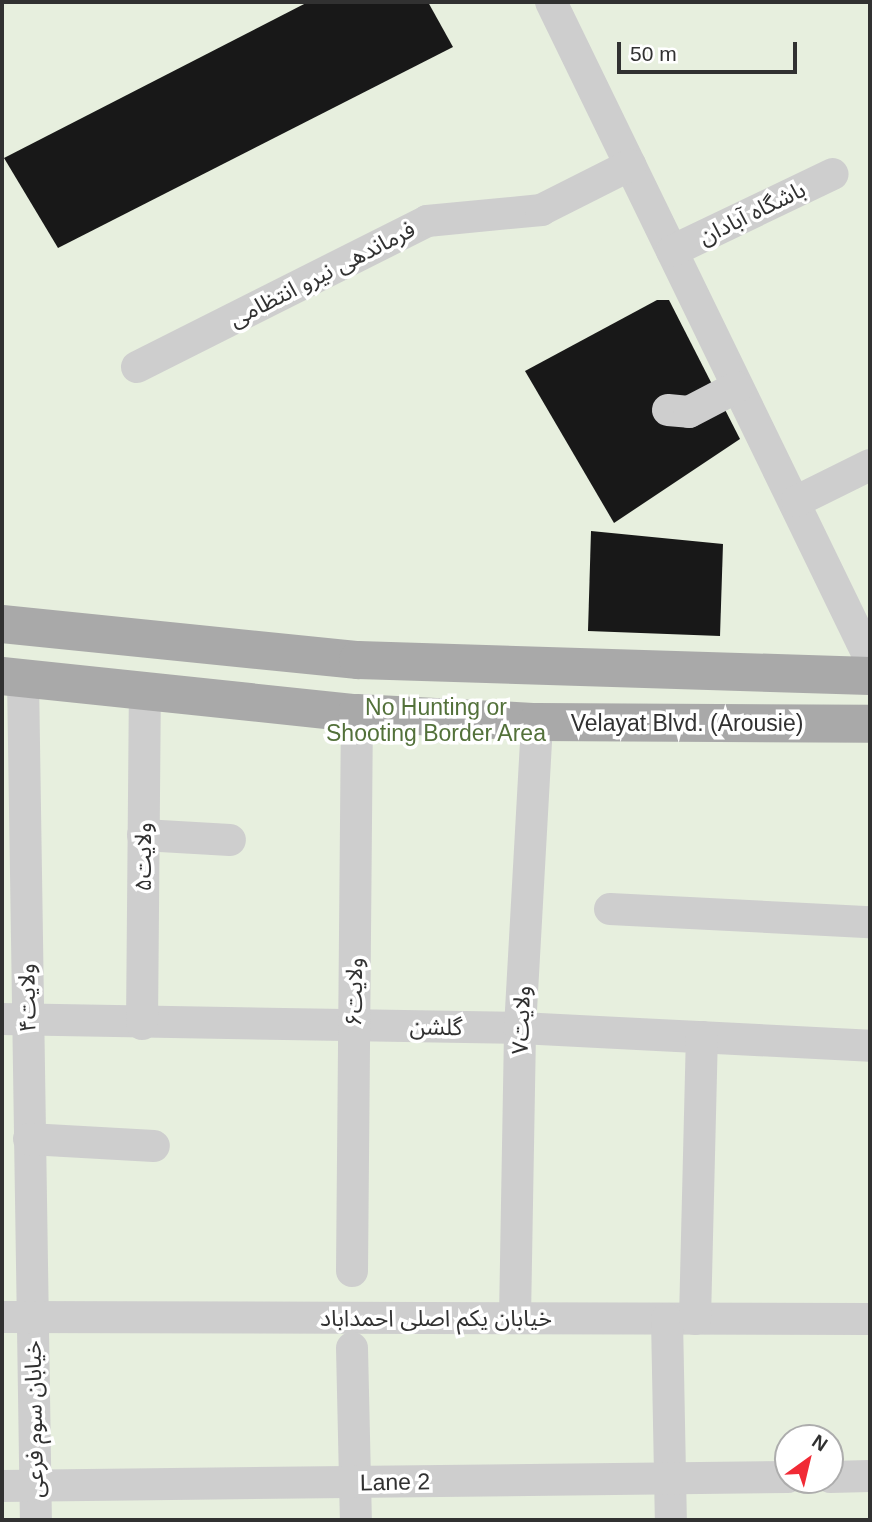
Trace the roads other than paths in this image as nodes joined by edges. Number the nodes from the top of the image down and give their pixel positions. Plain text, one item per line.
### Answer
1 (551, 2) edge
2 (630, 165) junction
3 (833, 174) dead end
4 (672, 251) junction
5 (137, 367) dead end
6 (737, 387) junction
7 (668, 410) dead end
8 (870, 465) edge
9 (797, 501) junction
10 (2, 624) edge
11 (870, 659) edge
12 (358, 660) junction
13 (422, 662) junction
14 (870, 676) edge
15 (12, 677) edge
16 (145, 691) junction
17 (357, 713) junction
18 (419, 713) junction
19 (537, 722) junction
20 (870, 724) edge
21 (144, 835) junction
22 (230, 841) dead end
23 (610, 909) dead end
24 (870, 922) edge
25 (15, 1021) edge
26 (142, 1024) junction
27 (354, 1026) junction
28 (520, 1028) junction
29 (702, 1037) junction
30 (870, 1046) edge
31 (29, 1139) junction
32 (154, 1146) dead end
33 (352, 1271) dead end
34 (17, 1317) edge
35 (515, 1318) junction
36 (681, 1319) junction
37 (870, 1319) edge
38 (352, 1348) dead end
39 (870, 1476) edge
40 (774, 1477) edge
41 (844, 1477) edge
42 (670, 1479) junction
43 (356, 1482) junction
44 (2, 1486) edge
45 (35, 1486) junction
46 (36, 1520) edge
47 (356, 1520) edge
48 (671, 1520) edge

1 - 2 street
2 - 4 street
2 - 5 street, فرماندهی نیرو انتظامی
3 - 4 street, باشگاه آبادان
4 - 6 street
6 - 7 street
6 - 9 street
8 - 9 street
9 - 11 street
10 - 12 main road
12 - 13 main road
12 - 17 main road
13 - 14 main road
13 - 18 main road
15 - 16 main road, Velayat Blvd. (Arousie)
15 - 25 street, ولایت۴
16 - 17 main road, Velayat Blvd. (Arousie)
16 - 21 street, ولایت۵
17 - 18 main road, Velayat Blvd. (Arousie)
17 - 27 street, ولایت۶
18 - 19 main road, Velayat Blvd. (Arousie)
19 - 20 main road, Velayat Blvd. (Arousie)
19 - 28 street, ولایت۷
21 - 22 street
21 - 26 street, ولایت۵
23 - 24 street
25 - 26 street, گلشن
25 - 31 street, ولایت۴
26 - 27 street, گلشن
27 - 28 street, گلشن
27 - 33 street, ولایت۶
28 - 29 street, گلشن
28 - 35 street, ولایت۷
29 - 30 street, گلشن
29 - 36 street
31 - 32 street
31 - 34 street, ولایت۴
34 - 35 street, خیابان یکم اصلی احمداباد
34 - 45 street, خیابان سوم فرعی
35 - 36 street, خیابان یکم اصلی احمداباد
36 - 37 street, خیابان یکم اصلی احمداباد
36 - 42 street
38 - 43 street
39 - 41 street
40 - 42 street, Lane 2
42 - 43 street, Lane 2
42 - 48 street
43 - 45 street, Lane 2
43 - 47 street
44 - 45 street, Lane 2
45 - 46 street, خیابان سوم فرعی

